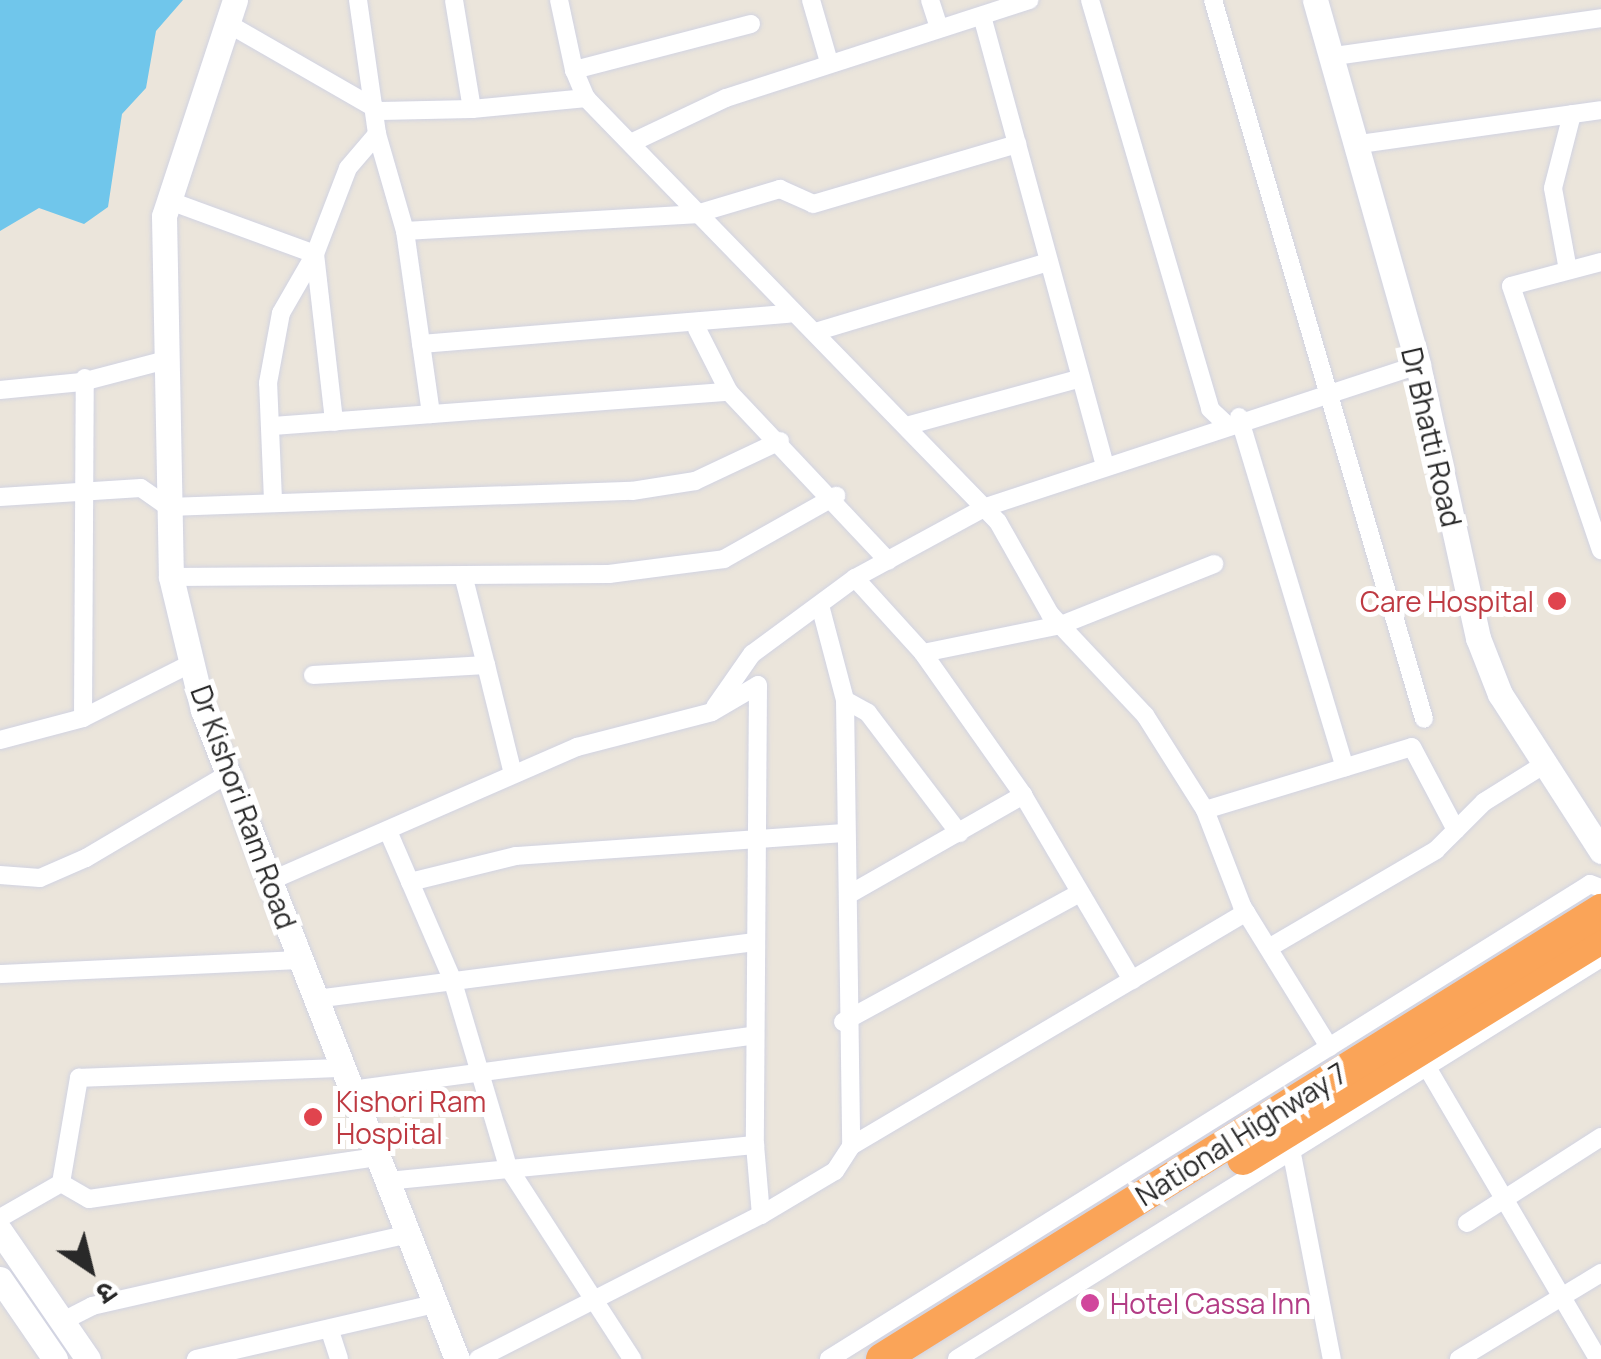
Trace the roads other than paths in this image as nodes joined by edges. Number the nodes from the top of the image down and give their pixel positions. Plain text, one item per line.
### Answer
1 (358, 0) edge
2 (454, 0) edge
3 (559, 0) edge
4 (811, 0) edge
5 (930, 0) edge
6 (1030, 0) edge
7 (1090, 0) edge
8 (1213, 0) edge
9 (1315, 0) edge
10 (234, 13) edge
11 (982, 16) junction
12 (1601, 18) edge
13 (751, 24) dead end
14 (938, 25) junction
15 (1334, 56) junction
16 (830, 62) junction
17 (574, 70) junction
18 (586, 98) junction
19 (472, 109) junction
20 (1601, 110) edge
21 (380, 111) junction
22 (1572, 114) junction
23 (376, 134) junction
24 (633, 142) junction
25 (1017, 144) junction
26 (1360, 144) junction
27 (170, 201) junction
28 (696, 214) junction
29 (405, 231) junction
30 (315, 254) junction
31 (1050, 262) junction
32 (1601, 262) edge
33 (1568, 270) junction
34 (789, 314) junction
35 (697, 328) junction
36 (815, 332) junction
37 (421, 344) junction
38 (162, 361) junction
39 (1418, 366) junction
40 (86, 378) junction
41 (1081, 378) junction
42 (1328, 389) junction
43 (0, 390) edge
44 (729, 392) junction
45 (431, 414) junction
46 (1232, 419) junction
47 (334, 422) junction
48 (272, 426) junction
49 (906, 426) junction
50 (780, 440) junction
51 (1104, 462) junction
52 (82, 491) junction
53 (836, 496) junction
54 (0, 497) edge
55 (273, 500) junction
56 (168, 507) junction
57 (986, 507) junction
58 (1601, 550) edge
59 (888, 561) junction
60 (1214, 564) dead end
61 (171, 577) junction
62 (464, 578) junction
63 (855, 578) junction
64 (821, 609) junction
65 (1062, 625) junction
66 (924, 653) junction
67 (192, 663) junction
68 (486, 665) junction
69 (313, 676) dead end
70 (845, 700) junction
71 (712, 712) junction
72 (83, 718) junction
73 (1424, 719) dead end
74 (0, 740) edge
75 (1548, 762) junction
76 (1345, 767) junction
77 (228, 774) junction
78 (514, 774) junction
79 (1024, 794) junction
80 (1205, 810) junction
81 (1456, 830) junction
82 (388, 831) junction
83 (842, 833) junction
84 (959, 833) junction
85 (757, 834) junction
86 (1601, 851) edge
87 (0, 875) edge
88 (270, 881) junction
89 (410, 882) junction
90 (1601, 888) edge
91 (1080, 893) junction
92 (848, 895) junction
93 (1601, 910) edge
94 (1246, 912) junction
95 (1601, 938) edge
96 (755, 942) junction
97 (1272, 946) junction
98 (1601, 958) edge
99 (300, 960) junction
100 (0, 974) edge
101 (452, 979) junction
102 (1132, 980) junction
103 (316, 999) junction
104 (843, 1022) junction
105 (753, 1036) junction
106 (1329, 1047) junction
107 (1422, 1059) junction
108 (478, 1071) junction
109 (347, 1079) junction
110 (1601, 1137) edge
111 (755, 1145) junction
112 (851, 1146) junction
113 (1291, 1150) junction
114 (508, 1167) junction
115 (382, 1169) junction
116 (61, 1183) junction
117 (1510, 1197) junction
118 (761, 1215) junction
119 (0, 1218) edge
120 (1468, 1223) dead end
121 (0, 1231) edge
122 (408, 1234) junction
123 (1601, 1273) edge
124 (0, 1279) edge
125 (1565, 1296) junction
126 (435, 1304) junction
127 (592, 1304) junction
128 (62, 1322) junction
129 (330, 1331) junction
130 (1597, 1346) edge
131 (55, 1359) edge
132 (88, 1359) edge
133 (196, 1359) edge
134 (339, 1359) edge
135 (457, 1359) edge
136 (478, 1359) edge
137 (632, 1359) edge
138 (829, 1359) edge
139 (882, 1359) edge
140 (922, 1359) edge
141 (956, 1359) edge
142 (1332, 1359) edge
143 (1459, 1359) edge

1 - 21 street
2 - 19 street
3 - 17 street
4 - 16 street
5 - 14 street
6 - 11 street
7 - 46 street
8 - 42 street
9 - 15 street, Dr Bhatti Road
10 - 21 street
10 - 27 street, Dr Kishori Ram Road
11 - 14 street
11 - 25 street
12 - 15 street
13 - 17 street
14 - 16 street
15 - 26 street, Dr Bhatti Road
16 - 24 street
17 - 18 street
18 - 19 street
18 - 24 street
19 - 21 street
20 - 22 street
21 - 23 street
22 - 26 street
22 - 33 street
23 - 29 street
23 - 30 street
24 - 28 street
25 - 28 street
25 - 31 street
26 - 39 street, Dr Bhatti Road
27 - 30 street
27 - 38 street, Dr Kishori Ram Road
28 - 29 street
28 - 34 street
29 - 37 street
30 - 47 street
30 - 48 street
31 - 36 street
31 - 41 street
32 - 33 street
33 - 58 street
34 - 35 street
34 - 36 street
35 - 37 street
35 - 44 street
36 - 49 street
37 - 45 street
38 - 40 street
38 - 56 street, Dr Kishori Ram Road
39 - 42 street
39 - 75 street, Dr Bhatti Road
40 - 43 street
40 - 52 street
41 - 49 street
41 - 51 street
42 - 46 street
42 - 73 street
44 - 45 street
44 - 50 street
45 - 47 street
46 - 51 street
46 - 76 street
47 - 48 street
48 - 55 street
49 - 57 street
50 - 53 street
50 - 55 street
51 - 57 street
52 - 54 street
52 - 56 street
52 - 72 street
53 - 59 street
53 - 62 street
55 - 56 street
56 - 61 street, Dr Kishori Ram Road
57 - 59 street
57 - 65 street
59 - 63 street
60 - 65 street
61 - 62 street
61 - 67 street, Dr Kishori Ram Road
62 - 68 street
63 - 64 street
63 - 66 street
64 - 70 street
64 - 71 street
65 - 66 street
65 - 80 street
66 - 79 street
67 - 72 street
67 - 77 street, Dr Kishori Ram Road
68 - 69 street
68 - 78 street
70 - 83 street
70 - 84 street
71 - 78 street
71 - 85 street
72 - 74 street
75 - 81 street
75 - 86 street, Dr Bhatti Road
76 - 80 street
76 - 81 street
77 - 87 street
77 - 88 street, Dr Kishori Ram Road
78 - 82 street
79 - 84 street
79 - 91 street
80 - 94 street
81 - 97 street
82 - 88 street
82 - 89 street
83 - 85 street
83 - 92 street
84 - 92 street
85 - 89 street
85 - 96 street
88 - 99 street, Dr Kishori Ram Road
89 - 101 street
90 - 106 street
91 - 102 street
91 - 104 street
92 - 104 street
93 - 139 highway, National Highway 7
94 - 97 street
94 - 102 street
95 - 107 highway
96 - 101 street
96 - 105 street
97 - 106 street
98 - 107 street
99 - 100 street
99 - 103 street, Dr Kishori Ram Road
101 - 103 street
101 - 108 street
102 - 112 street
103 - 109 street, Dr Kishori Ram Road
104 - 112 street
105 - 108 street
105 - 111 street
106 - 138 street
107 - 113 street
107 - 117 street
107 - 140 highway
108 - 109 street
108 - 114 street
109 - 115 street, Dr Kishori Ram Road
109 - 116 street
110 - 117 street
111 - 114 street
111 - 118 street
112 - 118 street
113 - 141 street
113 - 142 street
114 - 115 street
114 - 127 street
115 - 116 street
115 - 122 street, Dr Kishori Ram Road
116 - 119 street
117 - 120 street
117 - 125 street
118 - 127 street
121 - 128 street
122 - 126 street, Dr Kishori Ram Road
122 - 128 street
123 - 125 street
124 - 131 street
125 - 130 street
125 - 143 street
126 - 129 street
126 - 135 street, Dr Kishori Ram Road
127 - 136 street
127 - 137 street
128 - 132 street
129 - 133 street
129 - 134 street

